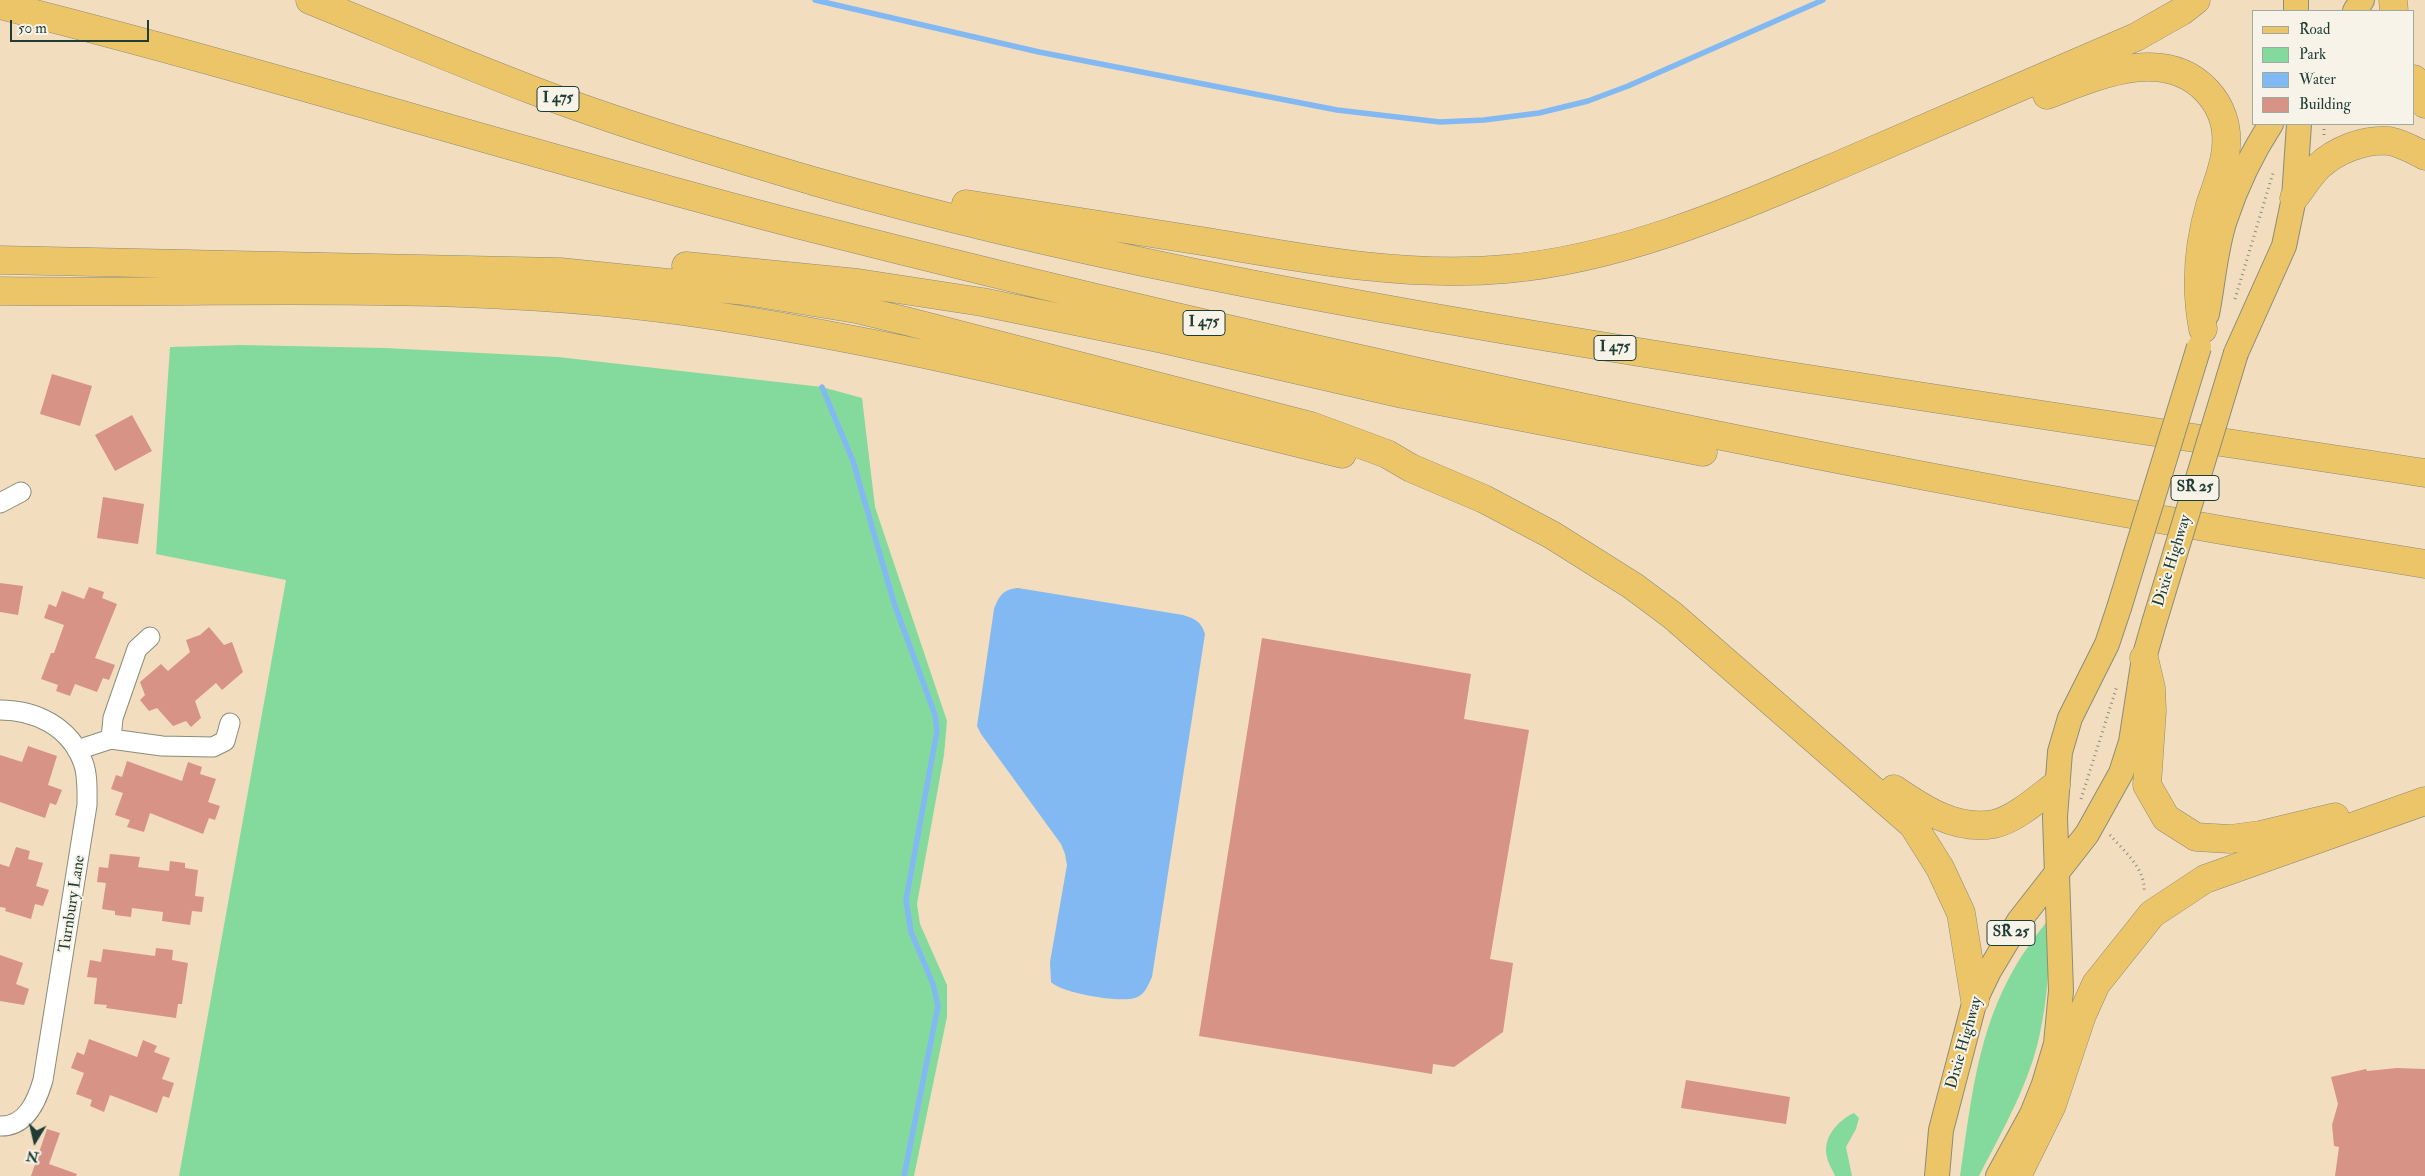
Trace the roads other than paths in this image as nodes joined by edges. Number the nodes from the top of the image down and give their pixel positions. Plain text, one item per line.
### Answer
1 (310, 0) edge
2 (2196, 0) edge
3 (0, 5) edge
4 (2415, 80) edge
5 (2425, 104) edge
6 (2270, 125) edge
7 (2299, 125) edge
8 (2425, 156) edge
9 (814, 180) junction
10 (2294, 198) junction
11 (1668, 234) junction
12 (0, 249) edge
13 (0, 260) edge
14 (0, 291) edge
15 (2201, 338) junction
16 (1411, 468) junction
17 (2425, 473) edge
18 (21, 492) dead end
19 (0, 503) edge
20 (2220, 531) junction
21 (2425, 564) edge
22 (150, 637) dead end
23 (2144, 658) junction
24 (1773, 702) junction
25 (0, 710) edge
26 (230, 724) dead end
27 (110, 739) junction
28 (77, 750) junction
29 (2056, 786) junction
30 (2425, 800) edge
31 (2057, 872) junction
32 (1975, 1000) junction
33 (0, 1126) edge
34 (1937, 1176) edge
35 (1998, 1176) edge
36 (2018, 1176) edge

1 - 9 highway, I 475
2 - 11 highway
3 - 20 highway, I 475
4 - 5 highway
6 - 15 main road
7 - 10 main road, Dixie Highway / SR 25
8 - 10 highway
9 - 11 highway
9 - 17 highway, I 475
10 - 23 main road, Dixie Highway / SR 25, bridge
11 - 15 highway
12 - 20 highway
13 - 16 highway
14 - 16 highway
15 - 29 main road, bridge
16 - 24 highway
18 - 19 street
20 - 21 highway, I 475
22 - 27 street
23 - 30 highway
23 - 31 main road, Dixie Highway / SR 25
24 - 29 highway
24 - 32 highway
25 - 28 street, Turnbury Lane
26 - 27 street
27 - 28 street
28 - 33 street, Turnbury Lane
29 - 31 main road
30 - 36 highway
31 - 32 main road, Dixie Highway / SR 25
31 - 35 main road
32 - 34 main road, Dixie Highway

